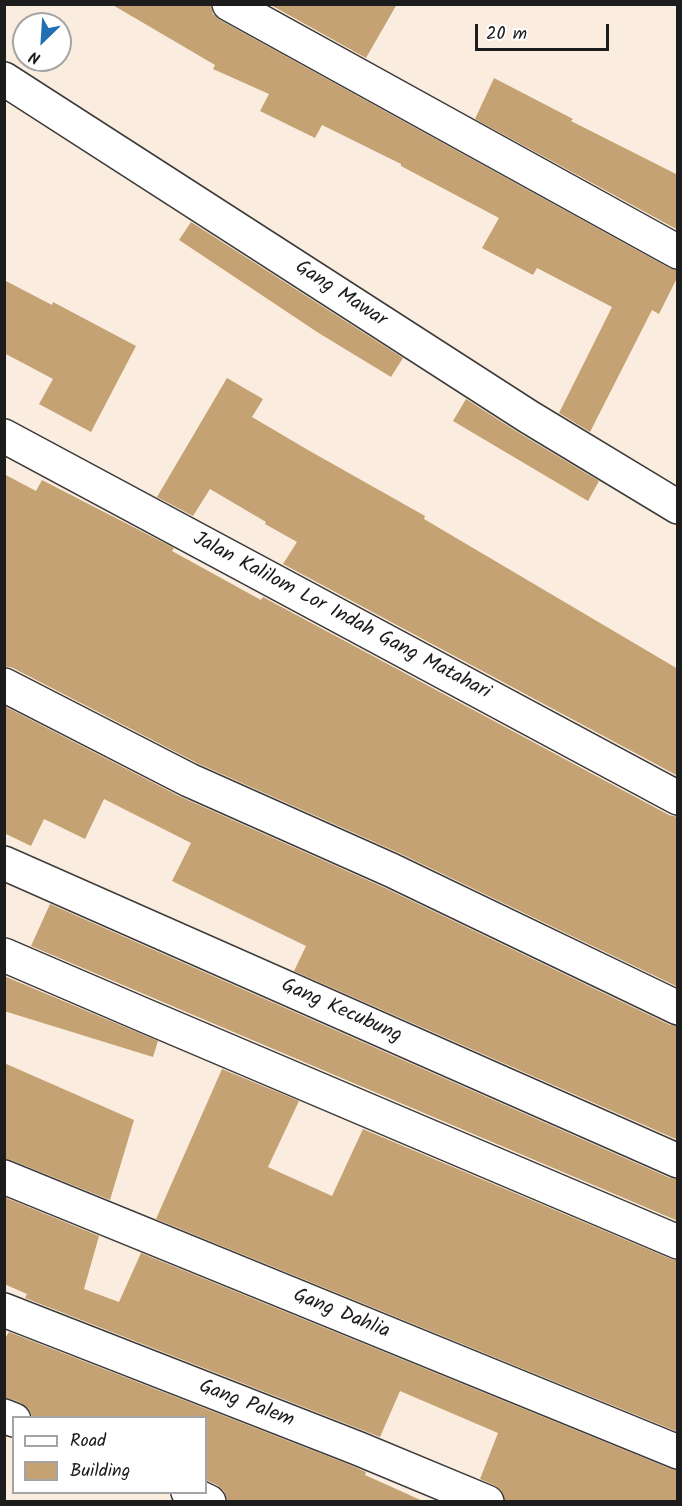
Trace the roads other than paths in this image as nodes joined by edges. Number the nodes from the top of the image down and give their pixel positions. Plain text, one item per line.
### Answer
1 (229, 4) edge
2 (4, 79) edge
3 (678, 252) edge
4 (4, 436) edge
5 (678, 507) edge
6 (4, 685) edge
7 (678, 798) edge
8 (4, 863) edge
9 (4, 955) edge
10 (678, 1008) edge
11 (678, 1161) edge
12 (4, 1177) edge
13 (678, 1242) edge
14 (4, 1310) edge
15 (678, 1452) edge
16 (192, 1494) edge
17 (209, 1502) edge
18 (487, 1502) edge

1 - 3 street
2 - 5 street, Gang Mawar
4 - 7 street, Jalan Kalilom Lor Indah Gang Matahari
6 - 10 street
8 - 11 street, Gang Kecubung
9 - 13 street
12 - 15 street, Gang Dahlia
14 - 18 street, Gang Palem
16 - 17 street

